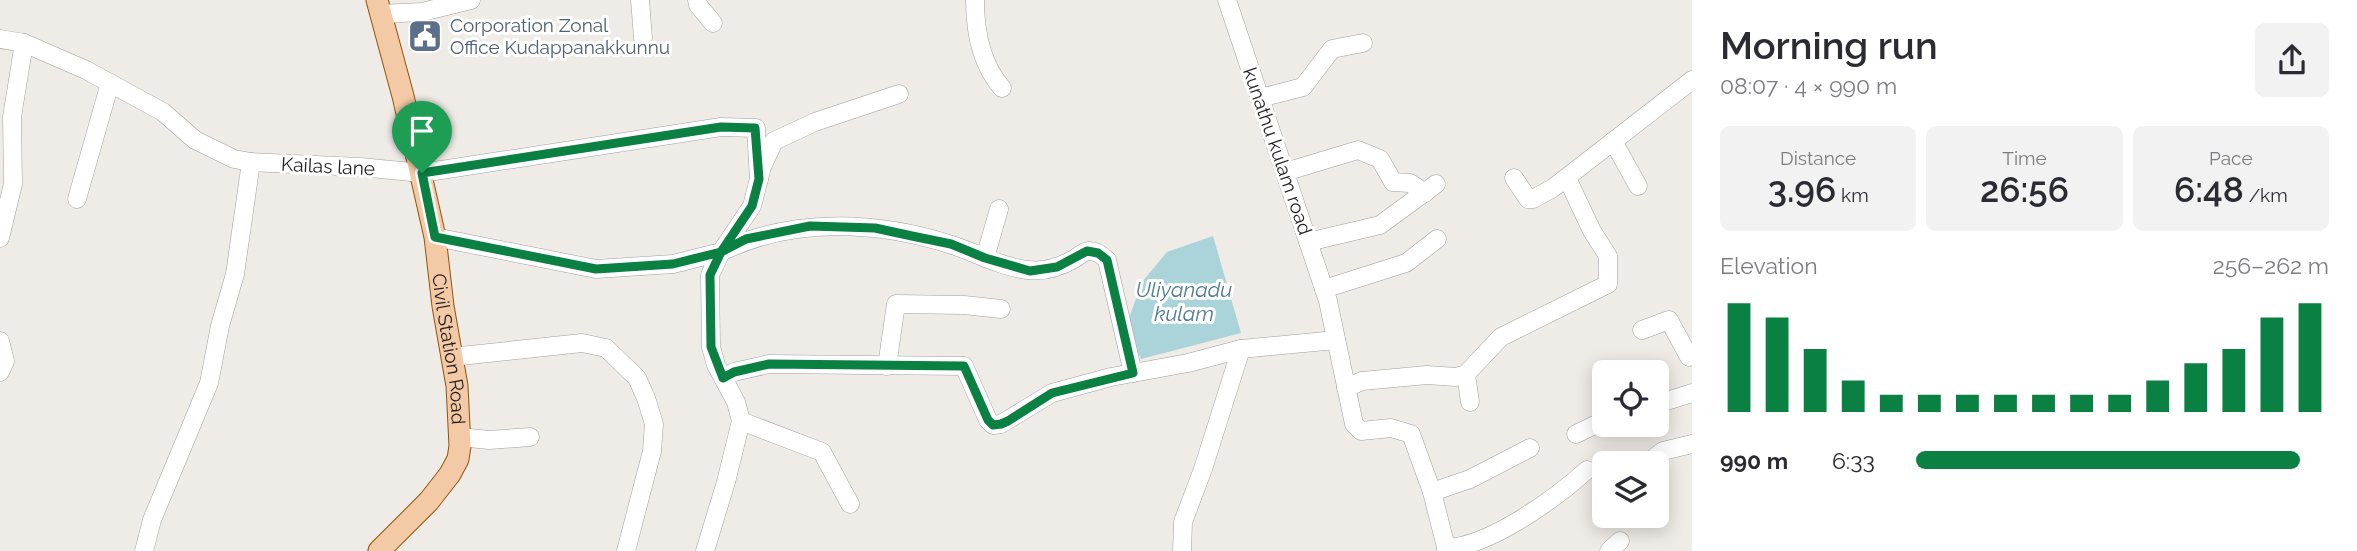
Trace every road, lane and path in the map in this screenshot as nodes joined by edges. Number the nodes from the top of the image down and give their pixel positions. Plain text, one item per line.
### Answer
1 (640, 0) edge
2 (697, 0) edge
3 (975, 0) edge
4 (1227, 0) edge
5 (459, 1) edge
6 (379, 7) edge
7 (713, 23) dead end
8 (643, 38) dead end
9 (0, 39) edge
10 (24, 43) junction
11 (1363, 43) dead end
12 (1692, 80) edge
13 (110, 83) junction
14 (1002, 88) dead end
15 (899, 94) dead end
16 (1260, 98) junction
17 (1613, 141) junction
18 (251, 162) junction
19 (1285, 172) junction
20 (422, 173) junction
21 (1514, 178) dead end
22 (1567, 178) junction
23 (759, 179) junction
24 (1638, 186) dead end
25 (77, 199) dead end
26 (999, 209) dead end
27 (435, 237) junction
28 (0, 238) edge
29 (1437, 239) dead end
30 (1308, 242) junction
31 (721, 252) junction
32 (985, 258) junction
33 (1326, 295) junction
34 (1001, 309) dead end
35 (1642, 330) dead end
36 (1336, 340) junction
37 (0, 341) edge
38 (1241, 349) junction
39 (1692, 356) edge
40 (451, 357) junction
41 (887, 366) junction
42 (0, 372) edge
43 (1133, 373) junction
44 (1466, 374) junction
45 (723, 378) junction
46 (1346, 388) junction
47 (1692, 393) edge
48 (1669, 400) edge
49 (1470, 402) dead end
50 (741, 421) junction
51 (1592, 426) edge
52 (1576, 434) dead end
53 (459, 437) junction
54 (530, 437) dead end
55 (1692, 444) edge
56 (1530, 448) dead end
57 (1663, 451) edge
58 (1587, 470) dead end
59 (1432, 492) junction
60 (850, 505) dead end
61 (1447, 550) edge
62 (144, 551) edge
63 (379, 551) edge
64 (626, 551) edge
65 (705, 551) edge
66 (1182, 551) edge

1 - 8 street
2 - 7 street
3 - 14 street
4 - 16 street, kunathu kulam road
5 - 6 street
6 - 20 main road, Civil Station Road
9 - 10 street, Kailas lane
10 - 13 street, Kailas lane
10 - 28 street
11 - 16 street
12 - 17 street
13 - 18 street, Kailas lane
13 - 25 street
15 - 23 street
16 - 19 street, kunathu kulam road
17 - 22 street
17 - 24 street
18 - 20 street, Kailas lane
18 - 62 street
19 - 30 street, kunathu kulam road
19 - 30 street
20 - 23 street, Kailas lane
20 - 27 main road, Civil Station Road
21 - 22 street
22 - 44 street
23 - 31 street
26 - 32 street
27 - 31 street
27 - 40 main road, Civil Station Road
29 - 33 street
30 - 33 street, kunathu kulam road
31 - 32 street
31 - 45 street
32 - 43 street
33 - 36 street, kunathu kulam road
34 - 41 street
35 - 39 street
36 - 38 street
36 - 46 street, kunathu kulam road
37 - 42 street
38 - 43 street
38 - 66 street
40 - 53 main road, Civil Station Road
40 - 64 street
41 - 43 street
41 - 45 street
44 - 46 street
44 - 49 street
45 - 50 street
46 - 59 street, kunathu kulam road
47 - 48 street
50 - 60 street
50 - 65 street
51 - 52 street
53 - 54 street
53 - 63 main road, Civil Station Road
55 - 57 street
56 - 59 street
58 - 61 street
59 - 61 street

